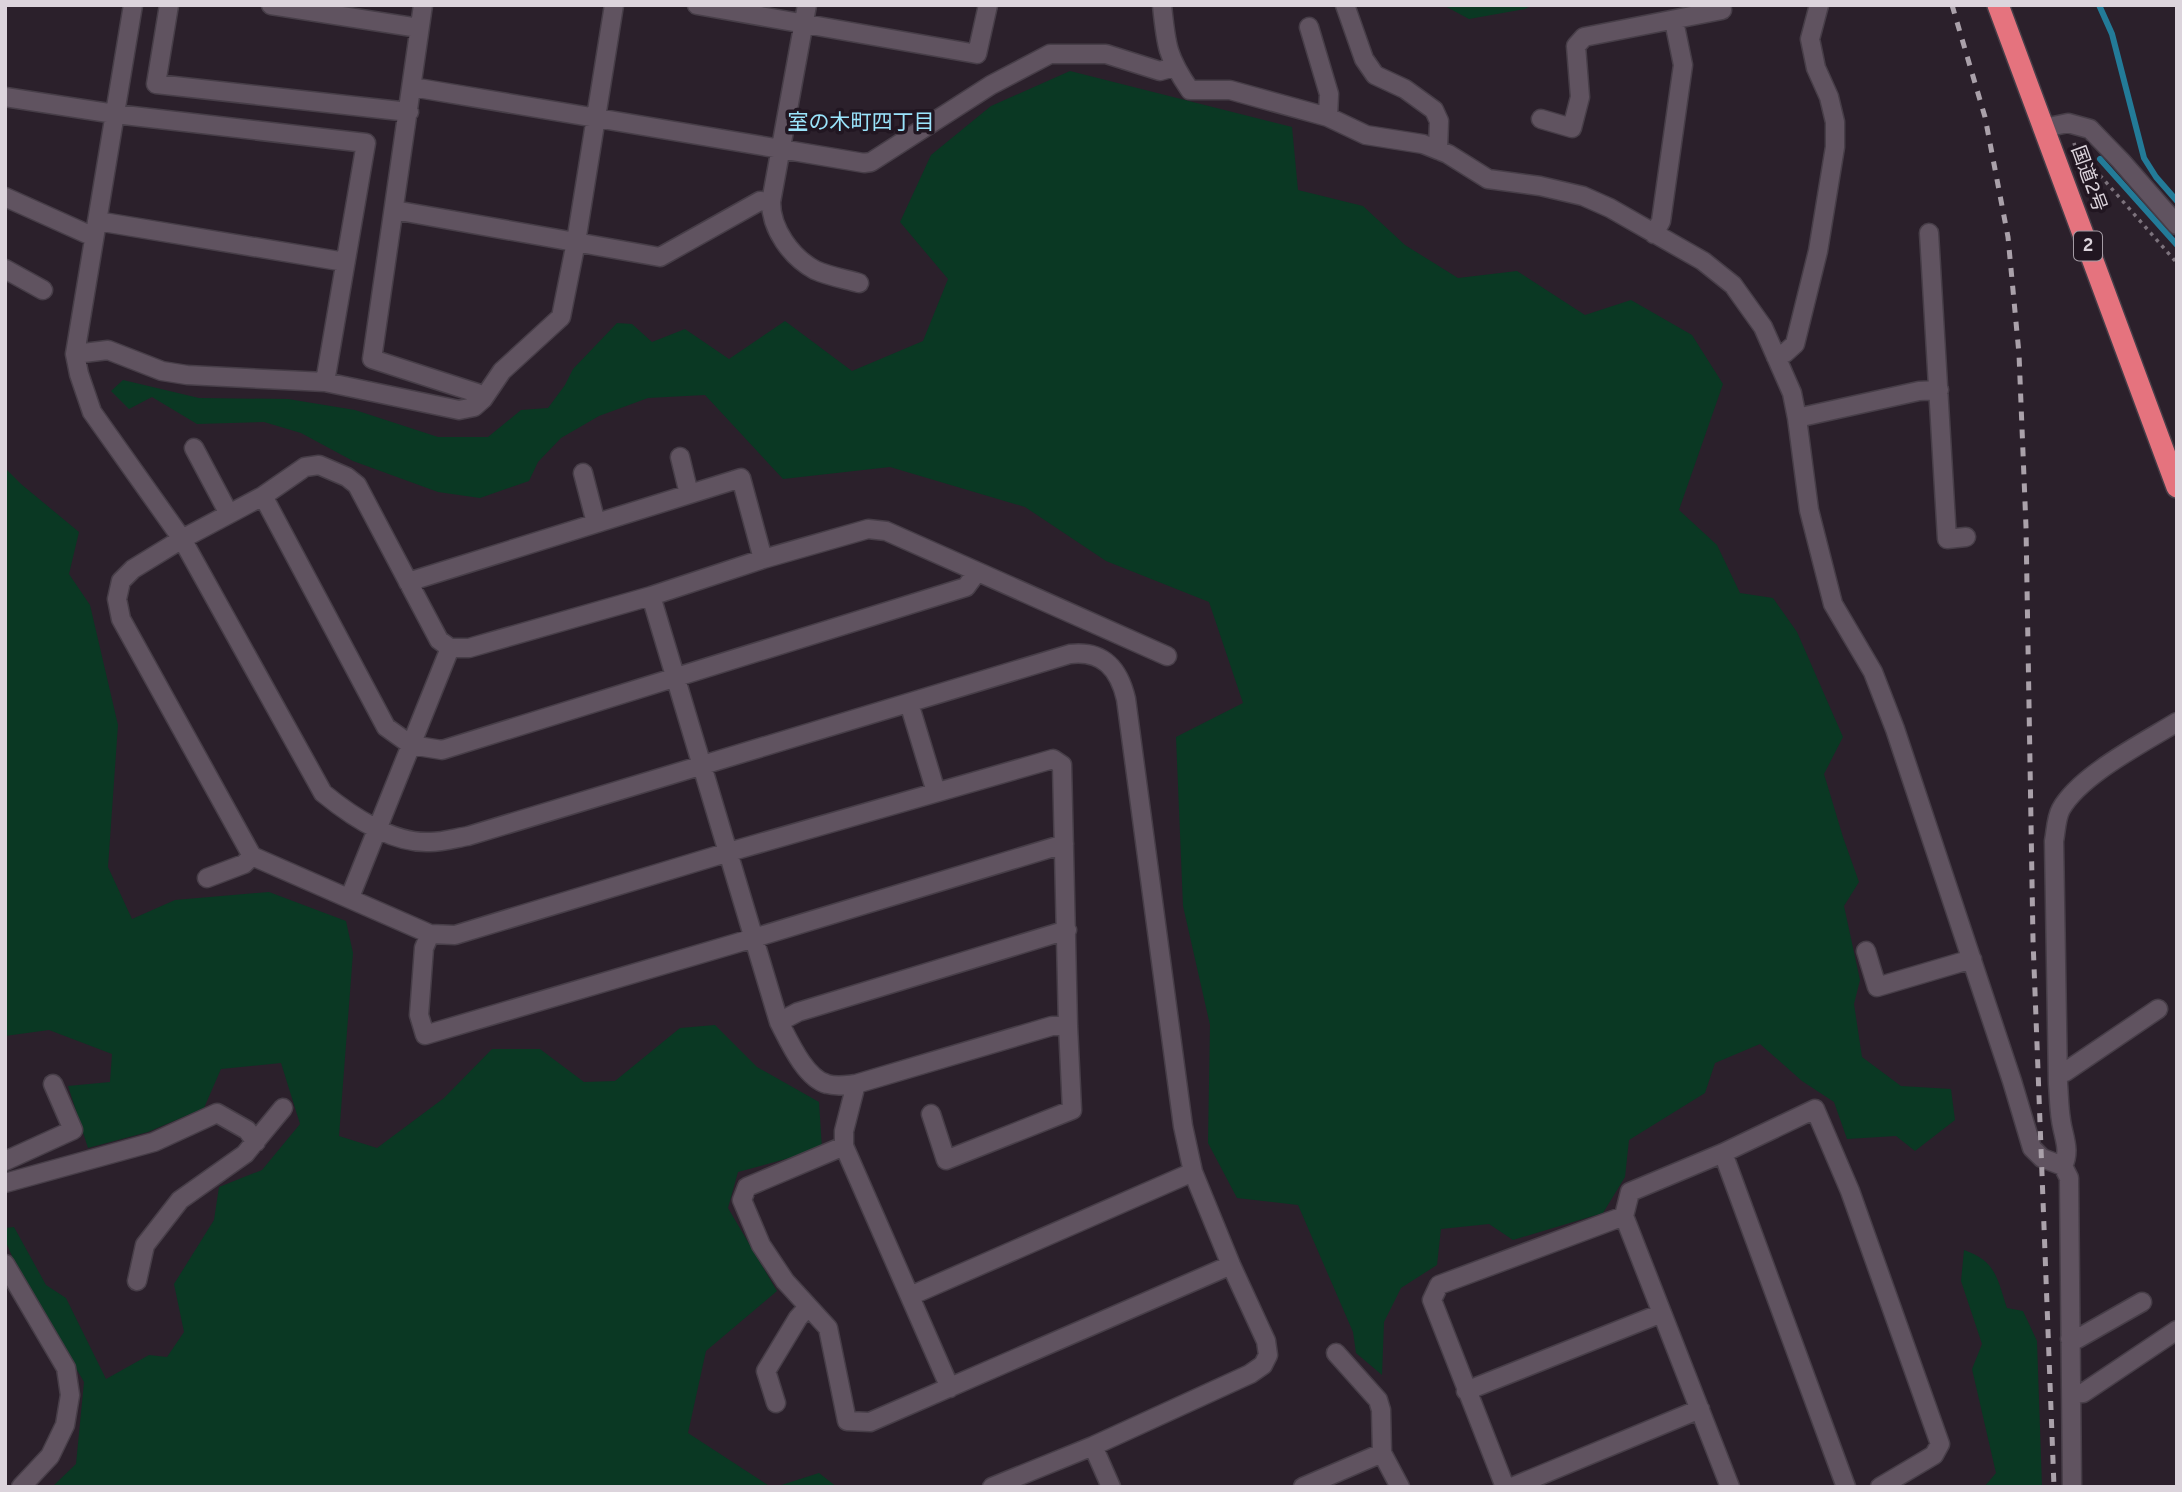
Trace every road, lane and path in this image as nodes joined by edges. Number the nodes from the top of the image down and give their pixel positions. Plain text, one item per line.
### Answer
1 (133, 5) edge
2 (169, 5) edge
3 (271, 5) edge
4 (423, 5) edge
5 (614, 5) edge
6 (697, 5) edge
7 (807, 5) edge
8 (988, 5) edge
9 (1162, 5) edge
10 (1345, 5) edge
11 (1721, 5) edge
12 (1818, 5) edge
13 (1998, 5) edge
14 (1674, 21) junction
15 (804, 23) junction
16 (1309, 27) dead end
17 (419, 28) junction
18 (1174, 67) junction
19 (412, 87) junction
20 (5, 97) edge
21 (409, 112) junction
22 (115, 114) junction
23 (597, 117) junction
24 (1328, 117) junction
25 (1541, 119) dead end
26 (2068, 123) junction
27 (2044, 128) junction
28 (781, 150) junction
29 (1438, 150) junction
30 (5, 197) edge
31 (771, 202) junction
32 (394, 210) junction
33 (2177, 225) edge
34 (96, 229) junction
35 (1929, 233) dead end
36 (1654, 234) junction
37 (576, 242) junction
38 (345, 262) junction
39 (2177, 263) edge
40 (5, 269) edge
41 (859, 283) dead end
42 (43, 290) dead end
43 (75, 354) junction
44 (1776, 357) junction
45 (325, 382) junction
46 (1939, 390) junction
47 (483, 399) junction
48 (1797, 418) junction
49 (194, 448) dead end
50 (680, 457) dead end
51 (583, 473) dead end
52 (2177, 487) edge
53 (689, 494) junction
54 (263, 496) junction
55 (229, 514) junction
56 (596, 523) junction
57 (1966, 537) dead end
58 (182, 539) junction
59 (763, 559) junction
60 (976, 572) junction
61 (408, 582) junction
62 (651, 596) junction
63 (1109, 631) junction
64 (450, 648) junction
65 (1167, 656) dead end
66 (1097, 657) junction
67 (677, 678) junction
68 (909, 703) junction
69 (2177, 722) edge
70 (411, 745) junction
71 (704, 765) junction
72 (936, 792) junction
73 (379, 829) junction
74 (1064, 844) junction
75 (729, 852) junction
76 (251, 856) junction
77 (207, 878) dead end
78 (350, 897) junction
79 (1067, 930) junction
80 (430, 934) junction
81 (754, 939) junction
82 (1866, 951) dead end
83 (1972, 959) junction
84 (2158, 1009) dead end
85 (779, 1022) junction
86 (1068, 1026) junction
87 (2058, 1074) junction
88 (53, 1084) dead end
89 (856, 1084) junction
90 (284, 1108) dead end
91 (931, 1114) dead end
92 (256, 1142) junction
93 (844, 1146) junction
94 (1723, 1153) junction
95 (5, 1161) edge
96 (2063, 1166) junction
97 (1193, 1172) junction
98 (5, 1183) edge
99 (1624, 1216) junction
100 (5, 1264) edge
101 (1231, 1265) junction
102 (137, 1281) dead end
103 (910, 1296) junction
104 (2142, 1301) dead end
105 (808, 1307) junction
106 (1662, 1313) junction
107 (2177, 1330) edge
108 (2070, 1339) junction
109 (1336, 1353) dead end
110 (950, 1388) junction
111 (1466, 1391) junction
112 (2072, 1394) junction
113 (776, 1403) dead end
114 (1700, 1409) junction
115 (1093, 1446) junction
116 (1382, 1453) junction
117 (20, 1487) edge
118 (992, 1487) edge
119 (1111, 1487) edge
120 (1303, 1487) edge
121 (1400, 1487) edge
122 (1505, 1487) edge
123 (1511, 1487) edge
124 (1730, 1487) edge
125 (1846, 1487) edge
126 (1880, 1487) edge
127 (2072, 1487) edge

1 - 22 street
2 - 21 street
3 - 17 street
4 - 17 street
5 - 23 street
6 - 15 street
7 - 15 street
8 - 15 street
9 - 18 street
10 - 29 street
11 - 14 street
12 - 44 street
13 - 27 highway, 国道2号 / 2
14 - 25 street
14 - 36 street
15 - 28 street
16 - 24 street
17 - 19 street
18 - 24 street
18 - 28 street
19 - 21 street
19 - 23 street
20 - 22 street
21 - 32 street
22 - 34 street
22 - 38 street
23 - 28 street
23 - 37 street
24 - 29 street
26 - 27 street
26 - 33 street
26 - 39 path
27 - 52 highway, 国道2号 / 2
28 - 31 street
29 - 36 street
30 - 34 street
31 - 37 street
31 - 41 street
32 - 37 street
32 - 47 street
34 - 38 street
34 - 43 street
35 - 46 street
36 - 44 street
37 - 47 street
38 - 45 street
40 - 42 street
43 - 45 street
43 - 58 street
44 - 48 street
45 - 47 street
46 - 48 street
46 - 57 street
48 - 83 street
49 - 55 street
50 - 53 street
51 - 56 street
53 - 56 street
53 - 59 street
54 - 55 street
54 - 61 street
54 - 70 street
55 - 58 street
56 - 61 street
58 - 73 street
58 - 76 street
59 - 60 street
59 - 62 street
60 - 63 street
60 - 67 street
61 - 64 street
62 - 64 street
62 - 67 street
63 - 65 street
63 - 66 street
64 - 70 street
66 - 68 street
66 - 97 street
67 - 70 street
67 - 71 street
68 - 71 street
68 - 72 street
69 - 87 street
70 - 73 street
71 - 73 street
71 - 75 street
72 - 74 street
72 - 75 street
73 - 78 street
74 - 79 street
74 - 81 street
75 - 80 street
75 - 81 street
76 - 77 street
76 - 78 street
78 - 80 street
79 - 85 street
79 - 86 street
80 - 81 street
81 - 85 street
82 - 83 street
83 - 96 street
84 - 87 street
85 - 89 street
86 - 89 street
86 - 91 street
87 - 96 street
88 - 95 street
89 - 93 street
90 - 92 street
92 - 98 street
92 - 102 street
93 - 103 street
93 - 105 street
94 - 99 street
94 - 125 street
94 - 126 street
96 - 108 street
97 - 101 street
97 - 103 street
99 - 106 street
99 - 111 street
100 - 117 street
101 - 110 street
101 - 115 street
103 - 110 street
104 - 108 street
105 - 110 street
105 - 113 street
106 - 111 street
106 - 114 street
107 - 112 street
108 - 112 street
109 - 116 street
111 - 122 street
112 - 127 street
114 - 123 street
114 - 124 street
115 - 118 street
115 - 119 street
116 - 120 street
116 - 121 street

